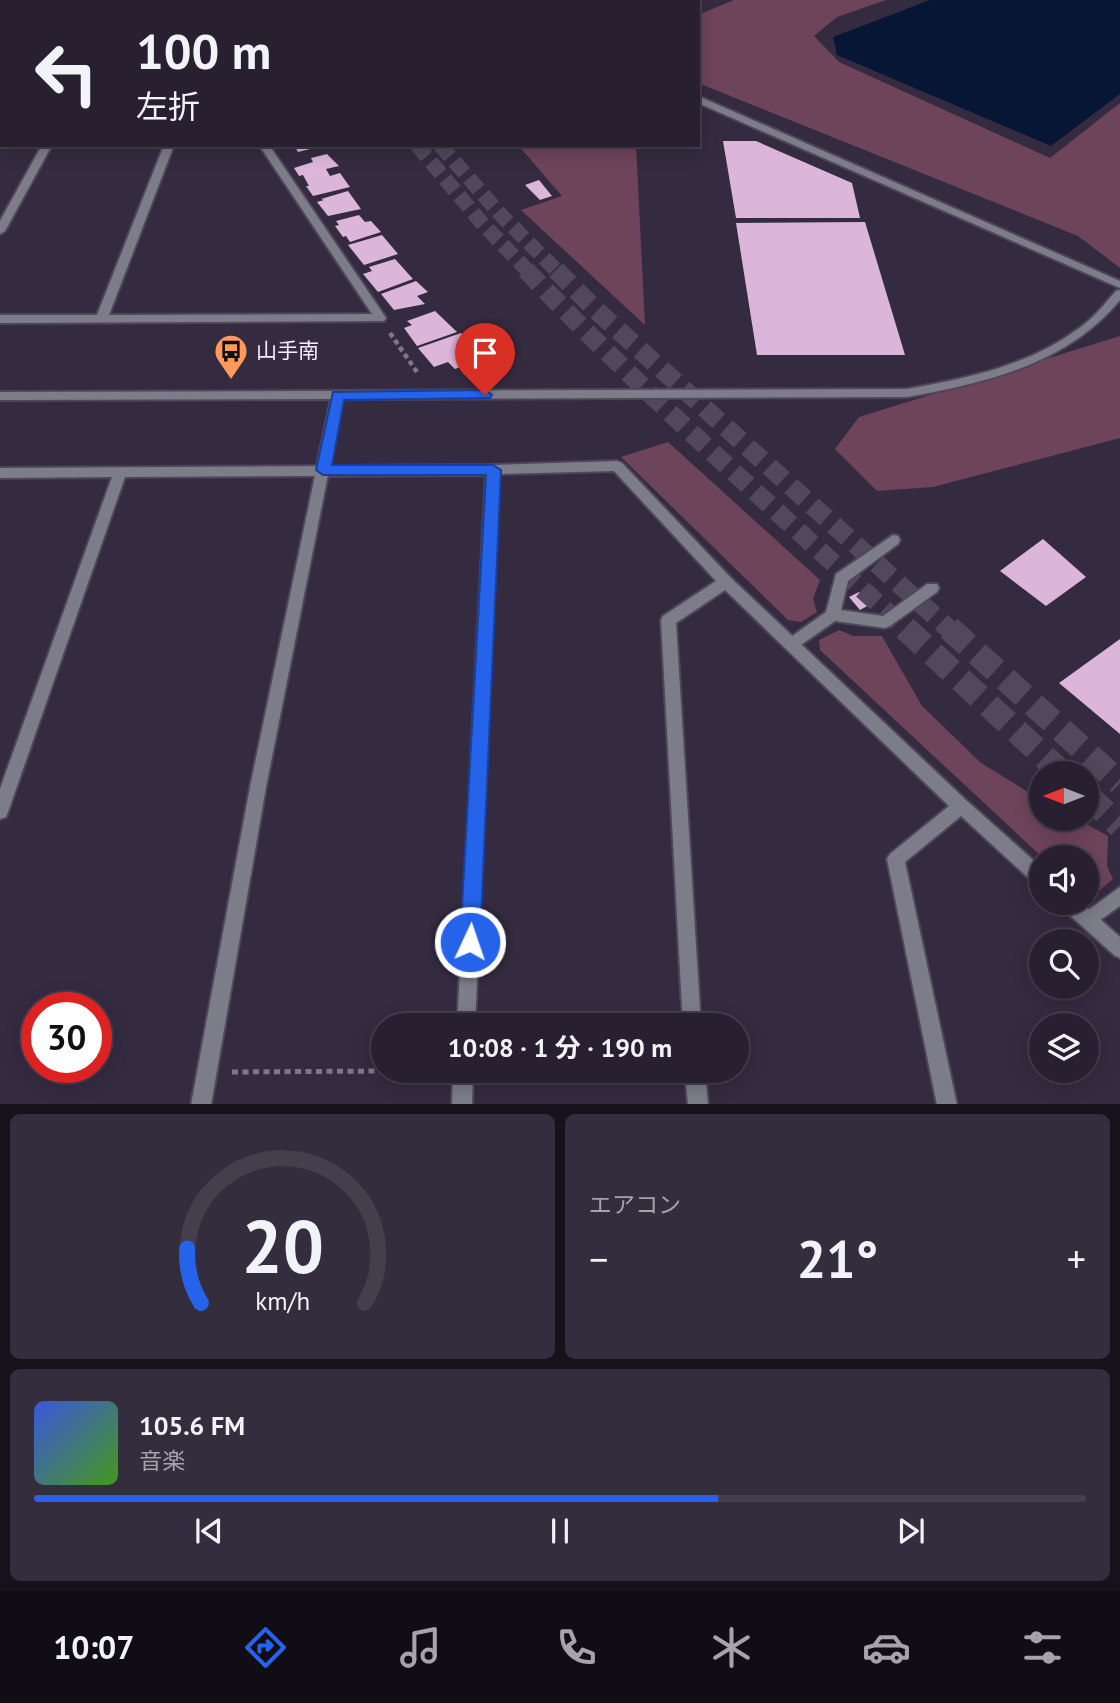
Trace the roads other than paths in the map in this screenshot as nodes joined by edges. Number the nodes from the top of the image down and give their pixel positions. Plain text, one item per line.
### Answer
1 (700, 100) edge
2 (46, 147) edge
3 (168, 147) edge
4 (265, 147) edge
5 (0, 230) edge
6 (1120, 285) edge
7 (1120, 293) edge
8 (0, 318) edge
9 (102, 318) junction
10 (338, 395) junction
11 (0, 396) edge
12 (323, 470) junction
13 (493, 470) junction
14 (120, 472) junction
15 (0, 473) edge
16 (893, 540) dead end
17 (726, 582) junction
18 (932, 588) dead end
19 (833, 615) junction
20 (793, 643) junction
21 (961, 806) junction
22 (0, 812) edge
23 (1029, 867) edge
24 (1120, 895) edge
25 (1083, 915) edge
26 (1089, 920) junction
27 (1120, 949) edge
28 (467, 1013) edge
29 (691, 1013) edge
30 (463, 1083) edge
31 (696, 1083) edge
32 (201, 1104) edge
33 (462, 1104) edge
34 (698, 1104) edge
35 (947, 1104) edge

1 - 6 street
2 - 5 street
3 - 9 street
4 - 9 street
7 - 10 street
8 - 9 street
10 - 11 street
10 - 12 street
12 - 13 street
12 - 14 street
12 - 32 street
13 - 17 street
13 - 28 street
14 - 15 street
14 - 22 street
16 - 19 street
17 - 20 street
17 - 29 street
18 - 19 street
19 - 20 street
20 - 21 street
21 - 23 street
21 - 35 street
24 - 26 street
25 - 26 street
26 - 27 street
30 - 33 street
31 - 34 street

